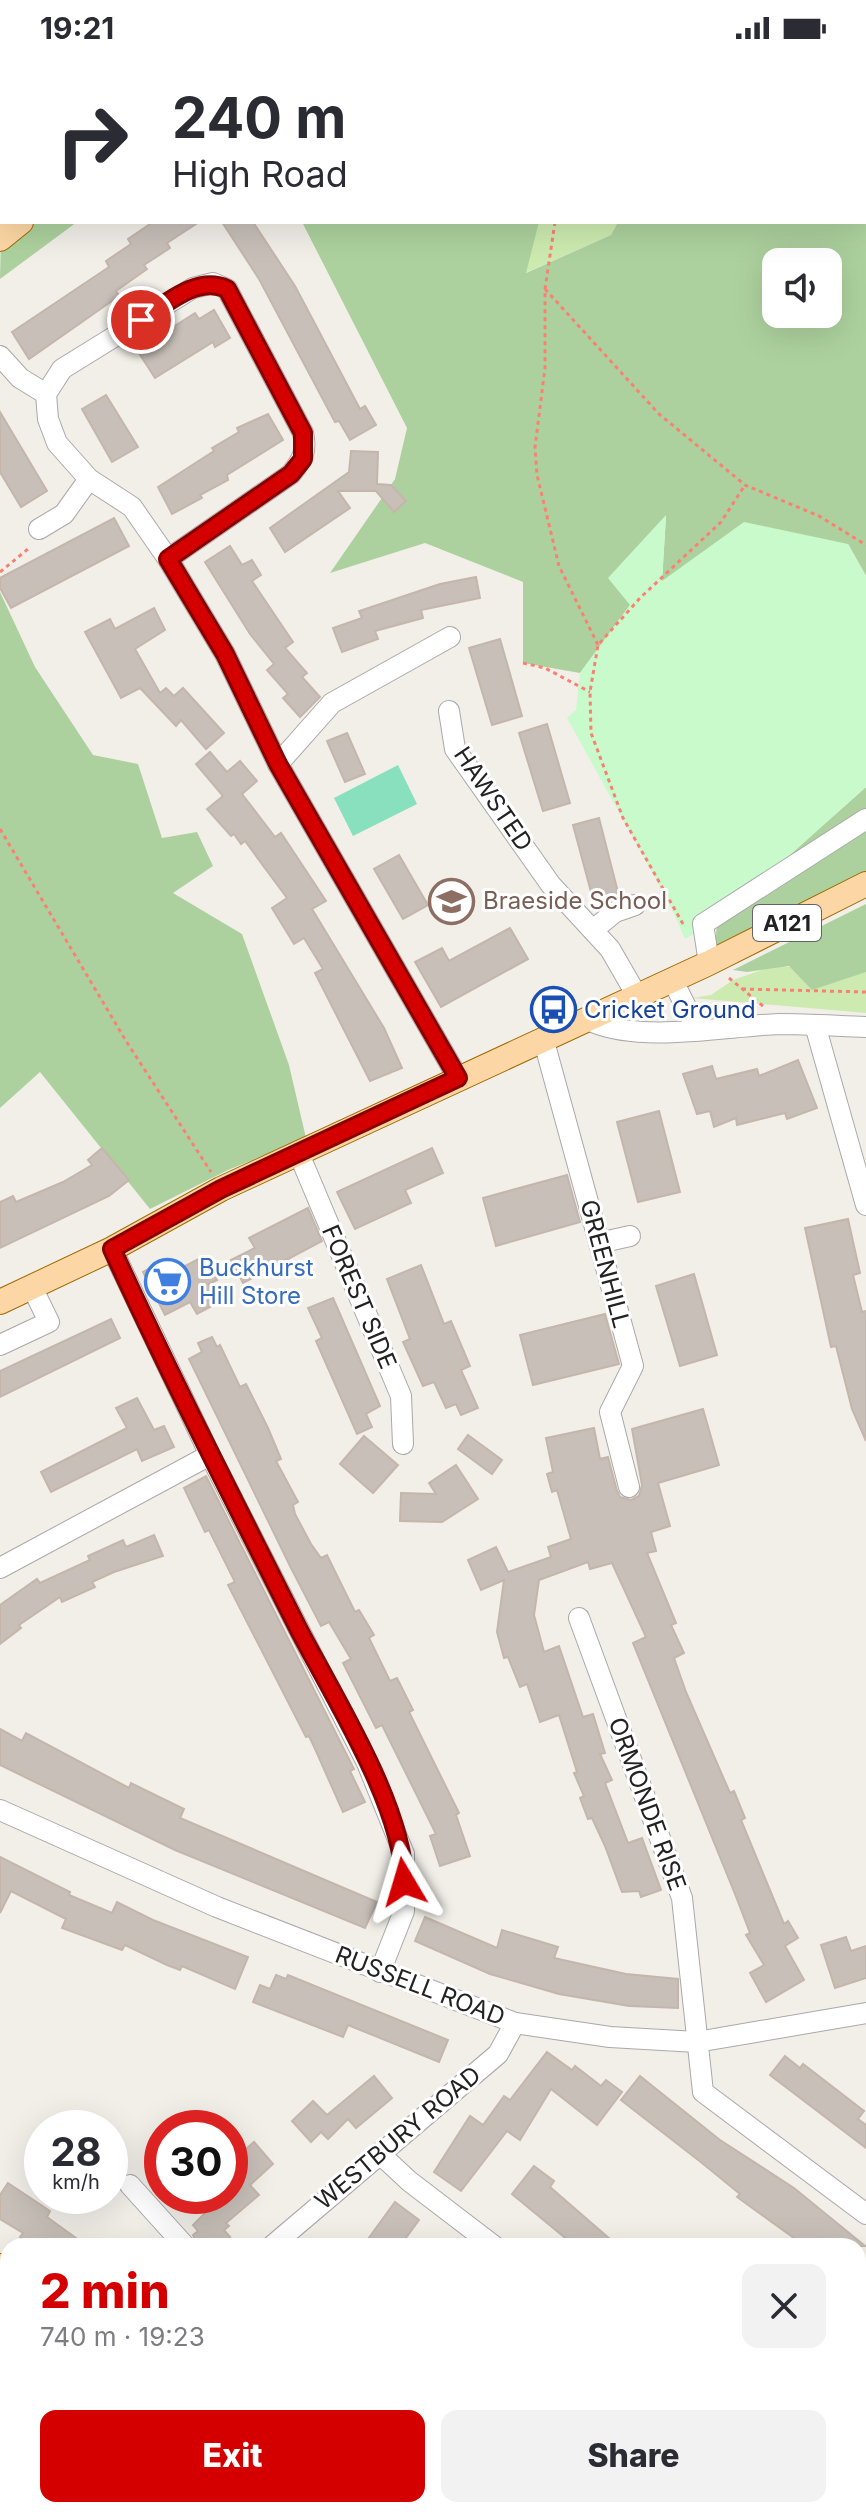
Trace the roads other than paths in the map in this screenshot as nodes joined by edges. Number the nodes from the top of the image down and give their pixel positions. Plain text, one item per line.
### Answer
1 (19, 224) edge
2 (0, 239) edge
3 (0, 356) edge
4 (46, 394) junction
5 (89, 479) junction
6 (39, 529) dead end
7 (168, 559) junction
8 (450, 637) dead end
9 (449, 711) dead end
10 (278, 764) junction
11 (866, 819) edge
12 (866, 884) edge
13 (635, 905) dead end
14 (593, 930) junction
15 (717, 969) junction
16 (672, 979) junction
17 (636, 994) junction
18 (592, 1016) junction
19 (815, 1025) junction
20 (866, 1027) edge
21 (697, 1029) junction
22 (543, 1038) junction
23 (458, 1078) junction
24 (299, 1154) junction
25 (866, 1205) edge
26 (630, 1236) dead end
27 (599, 1243) junction
28 (112, 1249) junction
29 (32, 1287) junction
30 (0, 1302) edge
31 (0, 1345) edge
32 (403, 1444) dead end
33 (210, 1455) junction
34 (629, 1487) dead end
35 (0, 1568) edge
36 (579, 1618) dead end
37 (0, 1810) edge
38 (380, 1972) junction
39 (866, 2013) edge
40 (515, 2023) junction
41 (697, 2042) junction
42 (379, 2153) junction
43 (130, 2185) dead end
44 (866, 2214) edge
45 (178, 2238) edge
46 (281, 2238) edge
47 (484, 2238) edge

1 - 2 main road
3 - 4 street
4 - 5 street
4 - 7 street
5 - 6 street
5 - 7 street
7 - 10 street
8 - 10 street
9 - 14 street, HAWSTED
10 - 23 street
11 - 15 street
12 - 15 main road, A121
13 - 14 street
14 - 17 street, HAWSTED
15 - 16 main road, A121
16 - 17 main road, A121
16 - 21 street
17 - 18 main road, A121
18 - 21 street
18 - 22 main road, A121
19 - 20 street
19 - 21 street
19 - 25 street
22 - 23 main road, A121
22 - 27 street, GREENHILL
23 - 24 main road, A121
24 - 28 main road, A121
24 - 32 street, FOREST SIDE
26 - 27 street
27 - 34 street, GREENHILL
28 - 29 main road, A121
28 - 33 street
29 - 30 main road, A121
29 - 31 street
33 - 35 street
33 - 38 street
36 - 41 street, ORMONDE RISE
37 - 38 street, RUSSELL ROAD
38 - 40 street, RUSSELL ROAD
39 - 41 street, RUSSELL ROAD
40 - 41 street, RUSSELL ROAD
40 - 42 street, WESTBURY ROAD
41 - 44 street, ORMONDE RISE
42 - 46 street, WESTBURY ROAD
42 - 47 street
43 - 45 street

